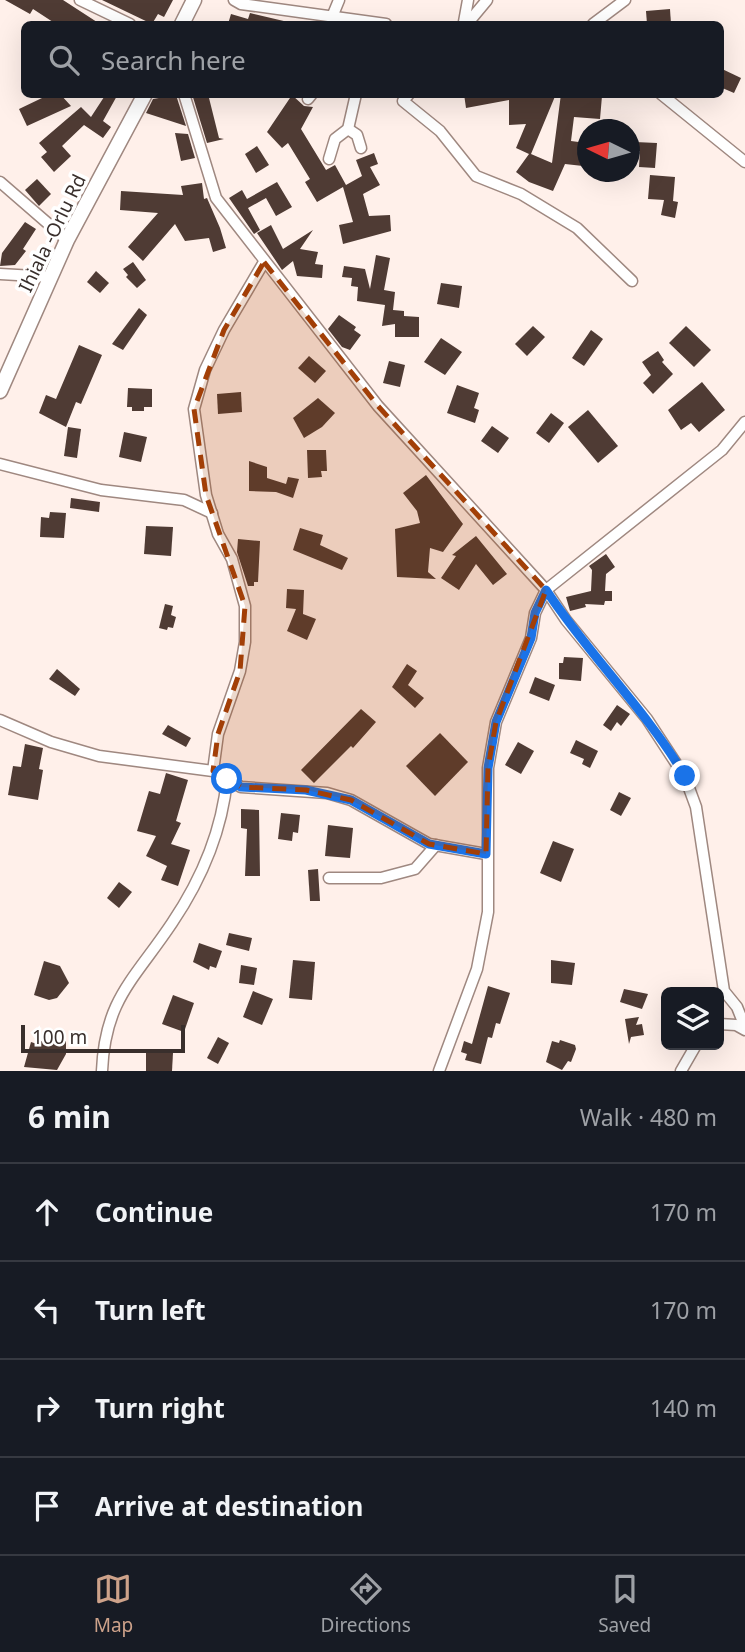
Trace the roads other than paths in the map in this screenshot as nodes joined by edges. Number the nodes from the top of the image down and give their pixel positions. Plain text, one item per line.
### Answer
1 (80, 0) edge
2 (194, 0) edge
3 (234, 0) edge
4 (339, 0) edge
5 (468, 0) edge
6 (487, 0) edge
7 (624, 0) edge
8 (332, 17) junction
9 (124, 21) edge
10 (184, 21) edge
11 (344, 21) edge
12 (466, 21) edge
13 (469, 21) edge
14 (597, 21) edge
15 (143, 98) edge
16 (185, 98) edge
17 (355, 98) edge
18 (403, 98) edge
19 (666, 98) edge
20 (348, 129) junction
21 (361, 148) dead end
22 (329, 159) dead end
23 (745, 162) edge
24 (0, 182) edge
25 (67, 240) junction
26 (264, 262) junction
27 (0, 274) edge
28 (52, 277) junction
29 (632, 281) dead end
30 (0, 391) edge
31 (745, 422) edge
32 (734, 438) junction
33 (745, 443) edge
34 (0, 464) edge
35 (212, 513) junction
36 (546, 590) junction
37 (0, 720) edge
38 (213, 771) junction
39 (227, 779) junction
40 (436, 845) junction
41 (486, 854) junction
42 (328, 878) dead end
43 (723, 987) edge
44 (724, 991) edge
45 (724, 1023) edge
46 (745, 1029) edge
47 (693, 1050) edge
48 (102, 1071) edge
49 (439, 1071) edge
50 (681, 1071) edge

1 - 9 street
2 - 10 main road
3 - 8 street
4 - 8 street
5 - 12 street
6 - 13 street
7 - 14 street
8 - 11 street
15 - 25 main road, Ihiala -Orlu Rd
16 - 26 street
17 - 20 street
18 - 29 street
19 - 23 street
20 - 21 street
20 - 22 street
24 - 25 street
25 - 28 main road, Ihiala -Orlu Rd
26 - 35 street
26 - 36 street
27 - 28 street
28 - 30 main road, Ihiala -Orlu Rd
31 - 32 street
32 - 33 street
32 - 36 street
34 - 35 street
35 - 38 street
36 - 41 street
36 - 43 street
37 - 38 street
38 - 39 street
39 - 40 street
39 - 48 street
40 - 41 street
40 - 42 street
41 - 49 street
44 - 46 street
45 - 46 street
47 - 50 street

